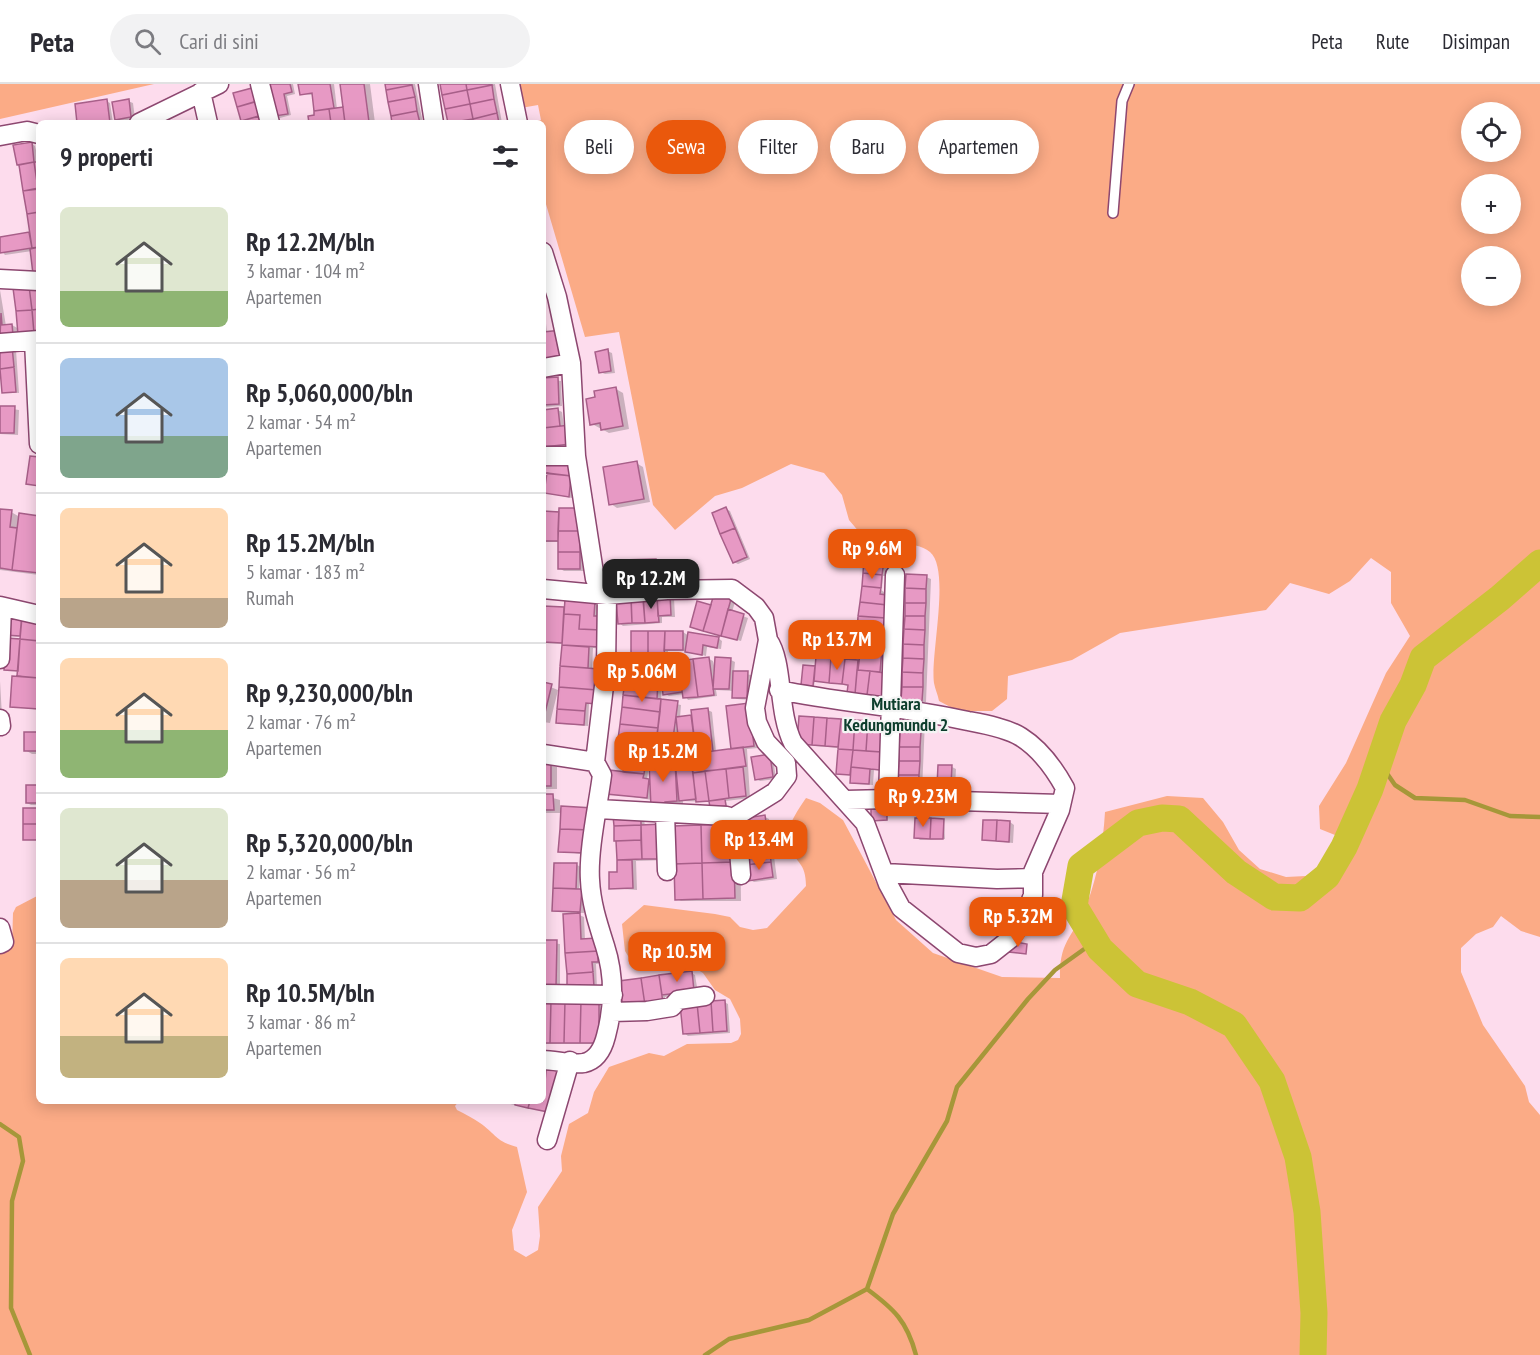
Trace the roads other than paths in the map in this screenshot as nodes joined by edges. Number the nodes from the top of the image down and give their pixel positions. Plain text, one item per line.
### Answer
1 (219, 84) edge
2 (260, 84) edge
3 (428, 84) edge
4 (510, 84) edge
5 (1129, 84) edge
6 (201, 92) junction
7 (149, 120) edge
8 (206, 120) edge
9 (269, 120) edge
10 (434, 120) edge
11 (517, 120) edge
12 (36, 134) edge
13 (0, 136) edge
14 (1113, 213) dead end
15 (546, 262) edge
16 (0, 279) edge
17 (36, 280) edge
18 (36, 340) edge
19 (0, 343) edge
20 (571, 363) junction
21 (546, 367) edge
22 (546, 456) edge
23 (576, 456) junction
24 (895, 575) dead end
25 (546, 589) edge
26 (607, 595) junction
27 (1, 607) edge
28 (36, 614) edge
29 (768, 640) junction
30 (0, 659) edge
31 (779, 690) junction
32 (891, 708) junction
33 (0, 719) edge
34 (1, 726) edge
35 (546, 754) edge
36 (595, 762) junction
37 (888, 799) junction
38 (846, 800) junction
39 (1061, 804) junction
40 (598, 808) junction
41 (665, 814) junction
42 (733, 818) junction
43 (667, 871) dead end
44 (885, 873) junction
45 (741, 875) dead end
46 (1034, 878) junction
47 (0, 928) edge
48 (0, 944) edge
49 (546, 994) edge
50 (705, 996) dead end
51 (612, 1003) junction
52 (546, 1060) edge
53 (570, 1061) junction
54 (547, 1140) dead end

1 - 6 street
2 - 9 street
3 - 10 street
4 - 11 street
5 - 14 lane
6 - 7 street
6 - 8 street
12 - 13 street
15 - 20 street
16 - 17 street
18 - 19 street
20 - 21 street
20 - 23 street
22 - 23 street
23 - 26 street
24 - 32 street
25 - 26 street
26 - 29 street
26 - 36 street
27 - 28 street
27 - 30 street
29 - 31 street
29 - 42 street
31 - 32 street
31 - 38 street
32 - 37 street
32 - 39 street
33 - 34 street
35 - 36 street
36 - 40 street
37 - 38 street
37 - 39 street
38 - 44 street
39 - 46 street
40 - 41 street
40 - 51 street
41 - 42 street
41 - 43 street
42 - 45 street
44 - 46 street
44 - 46 street
47 - 48 street
49 - 51 street
50 - 51 street
51 - 53 street
52 - 53 street
53 - 54 street

